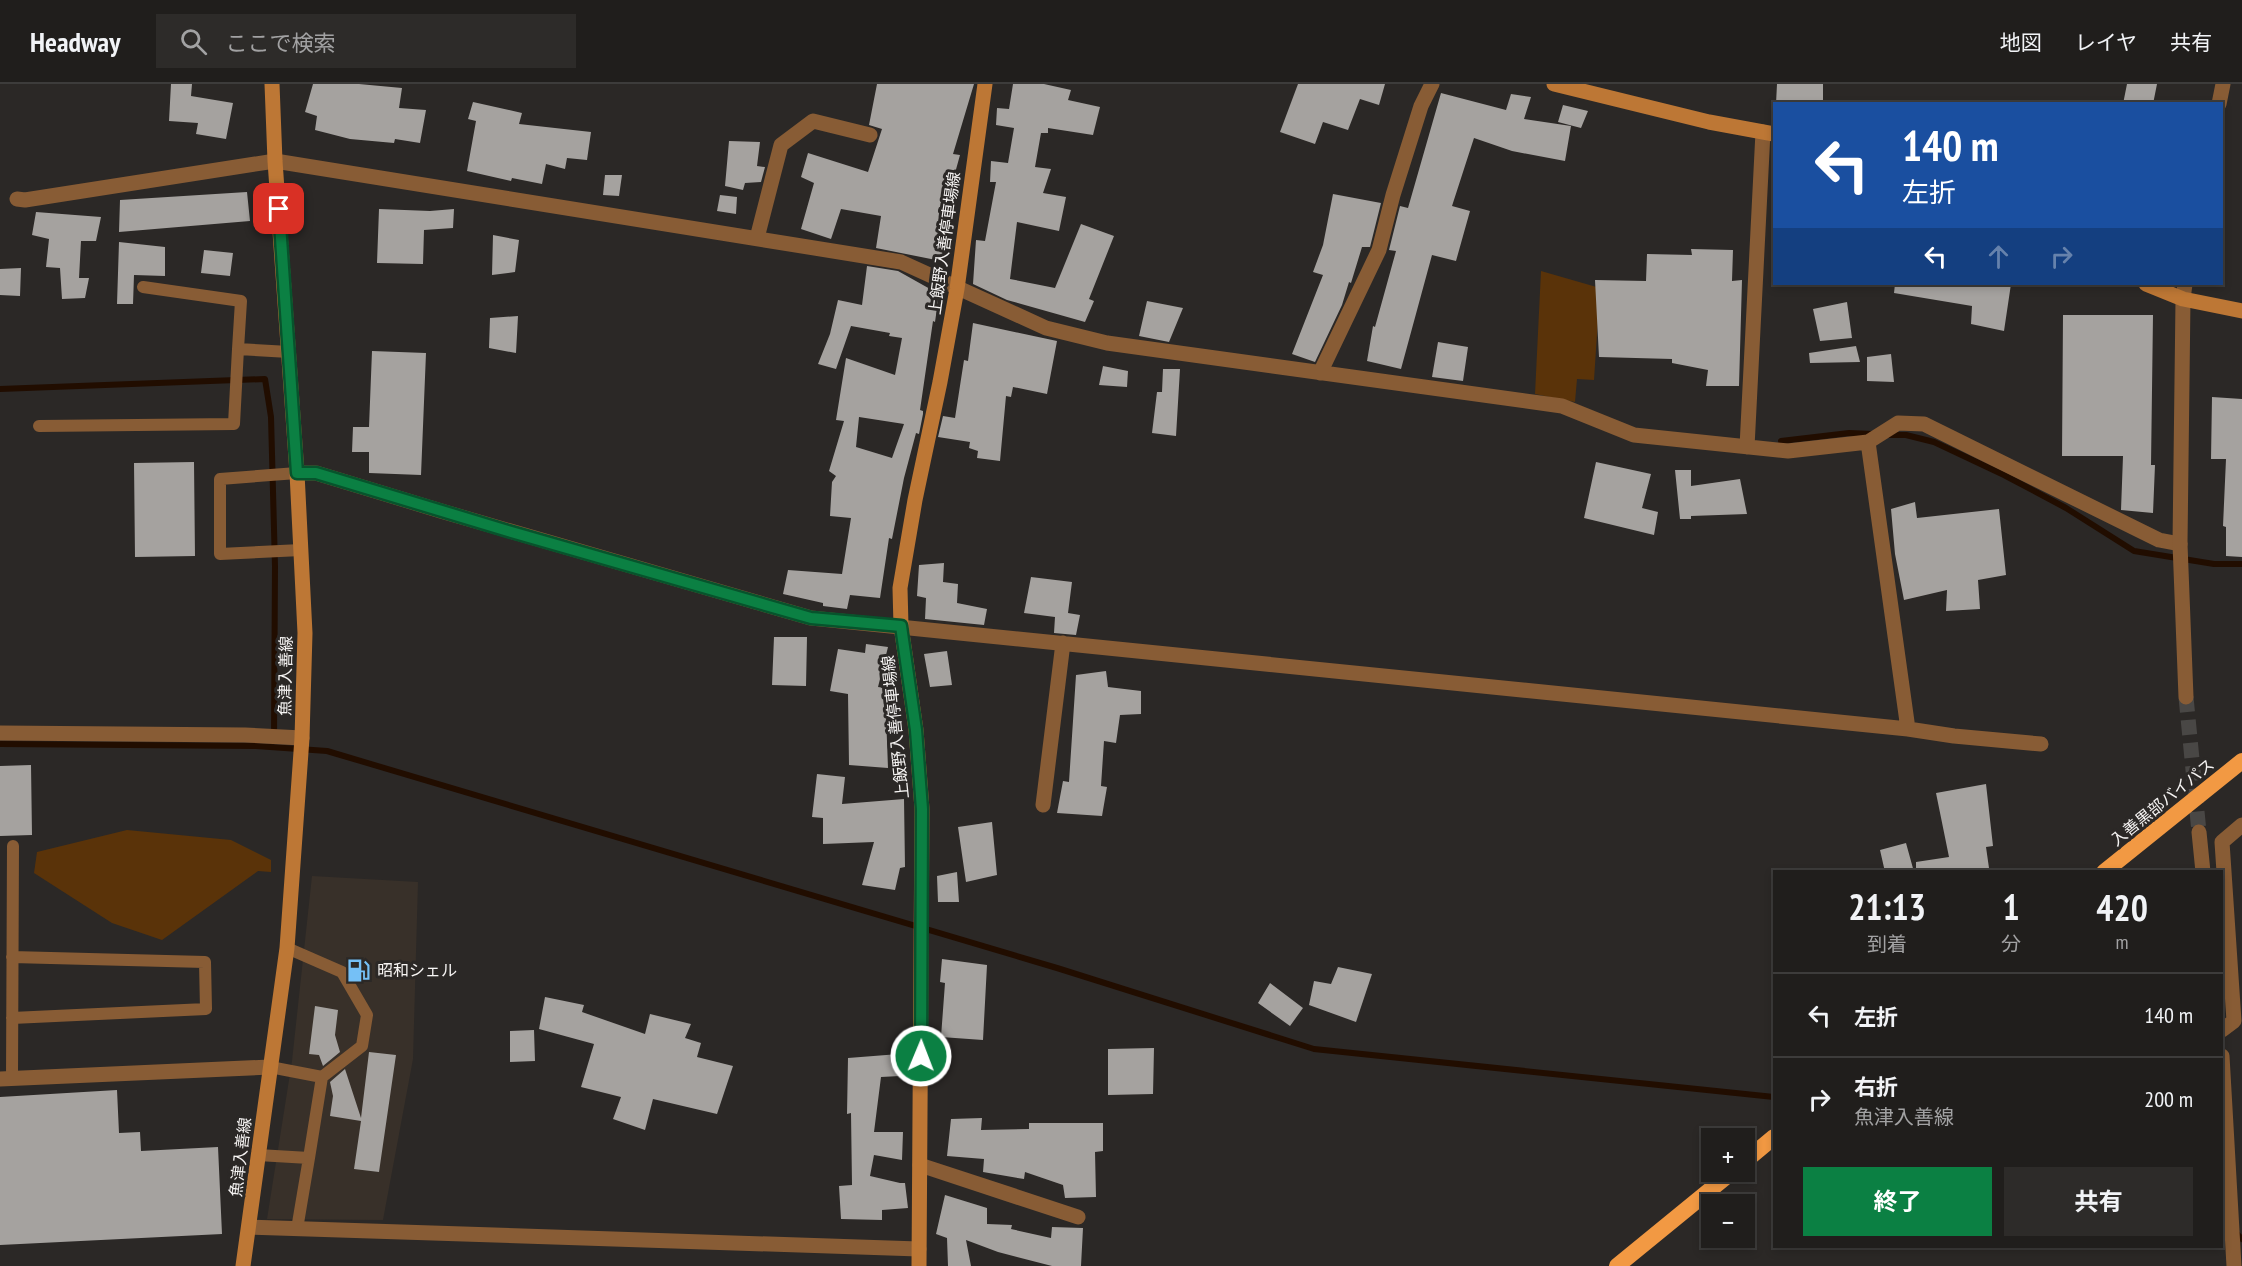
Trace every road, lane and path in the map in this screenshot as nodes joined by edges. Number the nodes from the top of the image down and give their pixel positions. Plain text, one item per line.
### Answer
1 (272, 84) edge
2 (985, 84) edge
3 (1432, 84) edge
4 (1554, 84) edge
5 (2223, 84) edge
6 (2219, 102) edge
7 (1769, 133) edge
8 (870, 135) dead end
9 (275, 161) junction
10 (17, 199) dead end
11 (757, 238) junction
12 (2151, 285) edge
13 (143, 287) dead end
14 (957, 289) junction
15 (2184, 291) edge
16 (2242, 311) edge
17 (238, 349) junction
18 (289, 352) junction
19 (1320, 373) junction
20 (39, 426) dead end
21 (1868, 442) junction
22 (1747, 447) junction
23 (297, 473) junction
24 (2180, 544) junction
25 (301, 550) junction
26 (901, 626) junction
27 (1063, 643) junction
28 (2186, 697) tunnel mouth
29 (1908, 729) junction
30 (0, 734) edge
31 (302, 738) junction
32 (2041, 744) dead end
33 (2242, 761) edge
34 (1042, 805) dead end
35 (2242, 825) edge
36 (2199, 832) tunnel mouth
37 (13, 846) dead end
38 (2106, 870) edge
39 (2203, 870) edge
40 (287, 948) junction
41 (12, 957) junction
42 (12, 1017) junction
43 (2223, 1029) edge
44 (270, 1067) junction
45 (2223, 1074) edge
46 (322, 1077) junction
47 (6, 1078) edge
48 (1773, 1138) edge
49 (1755, 1153) edge
50 (258, 1155) junction
51 (309, 1158) junction
52 (920, 1165) junction
53 (1720, 1182) edge
54 (1078, 1217) dead end
55 (249, 1227) junction
56 (297, 1229) junction
57 (919, 1249) junction
58 (243, 1266) edge
59 (919, 1266) edge
60 (1617, 1266) edge
61 (2234, 1266) edge

1 - 9 main road, 魚津入善線
2 - 14 main road, 上飯野入善停車場線
3 - 19 street
4 - 7 main road
5 - 6 street
7 - 22 street
8 - 11 street
9 - 10 street
9 - 11 street
9 - 18 main road, 魚津入善線
11 - 14 street
12 - 15 main road
13 - 17 lane
14 - 19 street
14 - 26 main road, 上飯野入善停車場線
15 - 16 main road
15 - 24 street
17 - 18 lane
17 - 20 lane
18 - 23 main road, 魚津入善線
19 - 22 street
21 - 22 street
21 - 24 street
21 - 29 street
23 - 25 main road, 魚津入善線
23 - 25 lane
23 - 26 street
24 - 28 street
25 - 31 main road, 魚津入善線
26 - 27 street
26 - 52 main road, 上飯野入善停車場線
27 - 29 street
27 - 34 street
29 - 32 street
30 - 31 street
31 - 40 main road, 魚津入善線
33 - 38 highway, 入善黒部バイパス
35 - 43 street
36 - 39 street
37 - 41 lane
40 - 44 main road, 魚津入善線
40 - 46 lane
41 - 42 lane
41 - 42 lane
42 - 47 lane
44 - 46 lane
44 - 47 street
44 - 50 main road, 魚津入善線
45 - 61 street
46 - 51 lane
48 - 49 highway
50 - 51 lane
50 - 55 main road, 魚津入善線
51 - 56 lane
52 - 54 street
52 - 57 main road, 上飯野入善停車場線
53 - 60 highway
55 - 56 street
55 - 58 main road, 魚津入善線
56 - 57 street
57 - 59 main road, 上飯野入善停車場線

